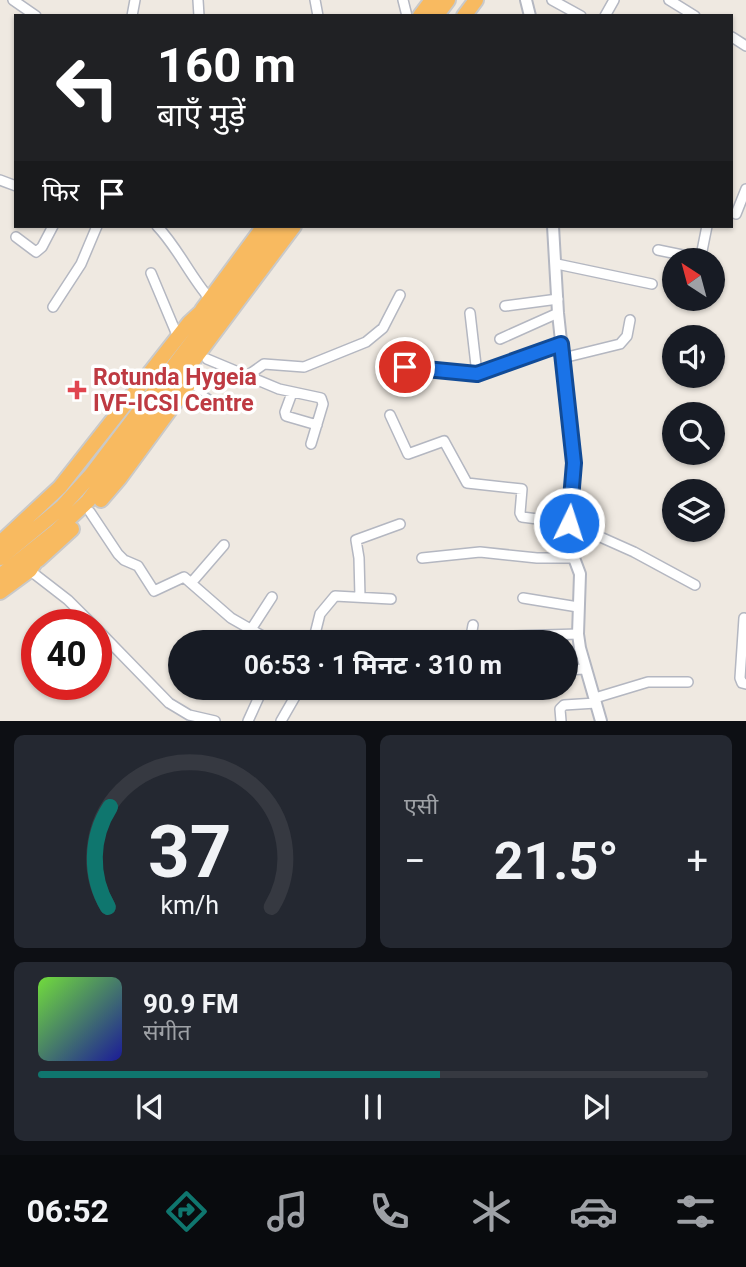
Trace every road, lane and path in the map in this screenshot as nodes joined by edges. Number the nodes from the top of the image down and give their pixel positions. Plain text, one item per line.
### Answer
1 (13, 0) edge
2 (552, 0) edge
3 (670, 0) edge
4 (33, 14) edge
5 (577, 14) edge
6 (692, 14) edge
7 (746, 189) edge
8 (734, 213) edge
9 (746, 218) edge
10 (51, 228) edge
11 (96, 228) edge
12 (159, 228) edge
13 (263, 228) edge
14 (278, 228) edge
15 (294, 228) edge
16 (302, 228) edge
17 (553, 228) edge
18 (707, 228) edge
19 (16, 237) dead end
20 (658, 250) dead end
21 (556, 264) junction
22 (151, 273) dead end
23 (652, 284) dead end
24 (400, 295) dead end
25 (558, 299) junction
26 (211, 305) junction
27 (505, 306) dead end
28 (53, 307) dead end
29 (470, 313) dead end
30 (558, 313) junction
31 (631, 320) dead end
32 (177, 335) junction
33 (500, 339) dead end
34 (561, 344) junction
35 (563, 358) junction
36 (207, 359) junction
37 (405, 367) dead end
38 (477, 374) junction
39 (247, 376) junction
40 (185, 382) junction
41 (292, 393) junction
42 (226, 409) dead end
43 (390, 415) dead end
44 (317, 425) junction
45 (311, 444) dead end
46 (90, 512) junction
47 (569, 523) junction
48 (400, 524) dead end
49 (48, 538) junction
50 (0, 543) edge
51 (225, 545) dead end
52 (0, 558) edge
53 (422, 558) dead end
54 (574, 558) junction
55 (19, 560) junction
56 (34, 565) junction
57 (0, 576) edge
58 (192, 582) junction
59 (695, 585) dead end
60 (0, 592) edge
61 (272, 597) dead end
62 (360, 597) junction
63 (523, 598) dead end
64 (391, 599) dead end
65 (578, 607) junction
66 (77, 609) edge
67 (744, 618) dead end
68 (473, 625) dead end
69 (249, 630) edge
70 (251, 630) edge
71 (316, 630) edge
72 (472, 630) edge
73 (578, 630) edge
74 (578, 634) edge
75 (112, 644) edge
76 (744, 647) edge
77 (578, 669) edge
78 (585, 669) junction
79 (688, 682) dead end
80 (746, 684) edge
81 (258, 700) edge
82 (293, 700) edge
83 (596, 701) junction
84 (185, 718) edge
85 (215, 721) edge
86 (248, 721) edge
87 (281, 721) edge
88 (561, 721) edge
89 (601, 721) edge

1 - 4 street
2 - 5 street
3 - 6 street
7 - 8 street
8 - 9 street
10 - 19 street
11 - 28 street
12 - 26 street
13 - 26 highway
14 - 26 highway
15 - 40 highway
16 - 36 highway
17 - 21 street
18 - 20 street
21 - 23 street
21 - 25 street
22 - 32 street
24 - 39 street
25 - 27 street
25 - 30 street
26 - 32 highway
26 - 52 highway
29 - 38 street
30 - 33 street
30 - 34 street
31 - 35 street
32 - 50 highway
34 - 35 street
34 - 38 street
35 - 47 street
36 - 39 street
36 - 40 highway
37 - 38 street
39 - 41 street
40 - 42 lane
40 - 46 highway
40 - 49 highway
41 - 44 street
41 - 44 street
43 - 47 street
44 - 45 street
46 - 56 highway
46 - 58 street
47 - 54 street
47 - 59 street
48 - 62 street
49 - 55 highway
49 - 56 highway
51 - 58 street
53 - 54 street
54 - 65 street
55 - 56 street
55 - 57 highway
56 - 60 highway
56 - 66 street
58 - 69 street
61 - 70 street
62 - 64 street
62 - 71 street
63 - 65 street
65 - 73 street
67 - 76 street
68 - 72 street
74 - 78 street
75 - 84 street
76 - 80 street
77 - 78 street
78 - 83 street
79 - 83 street
81 - 86 street
82 - 87 street
83 - 88 street
83 - 89 street
84 - 85 street

